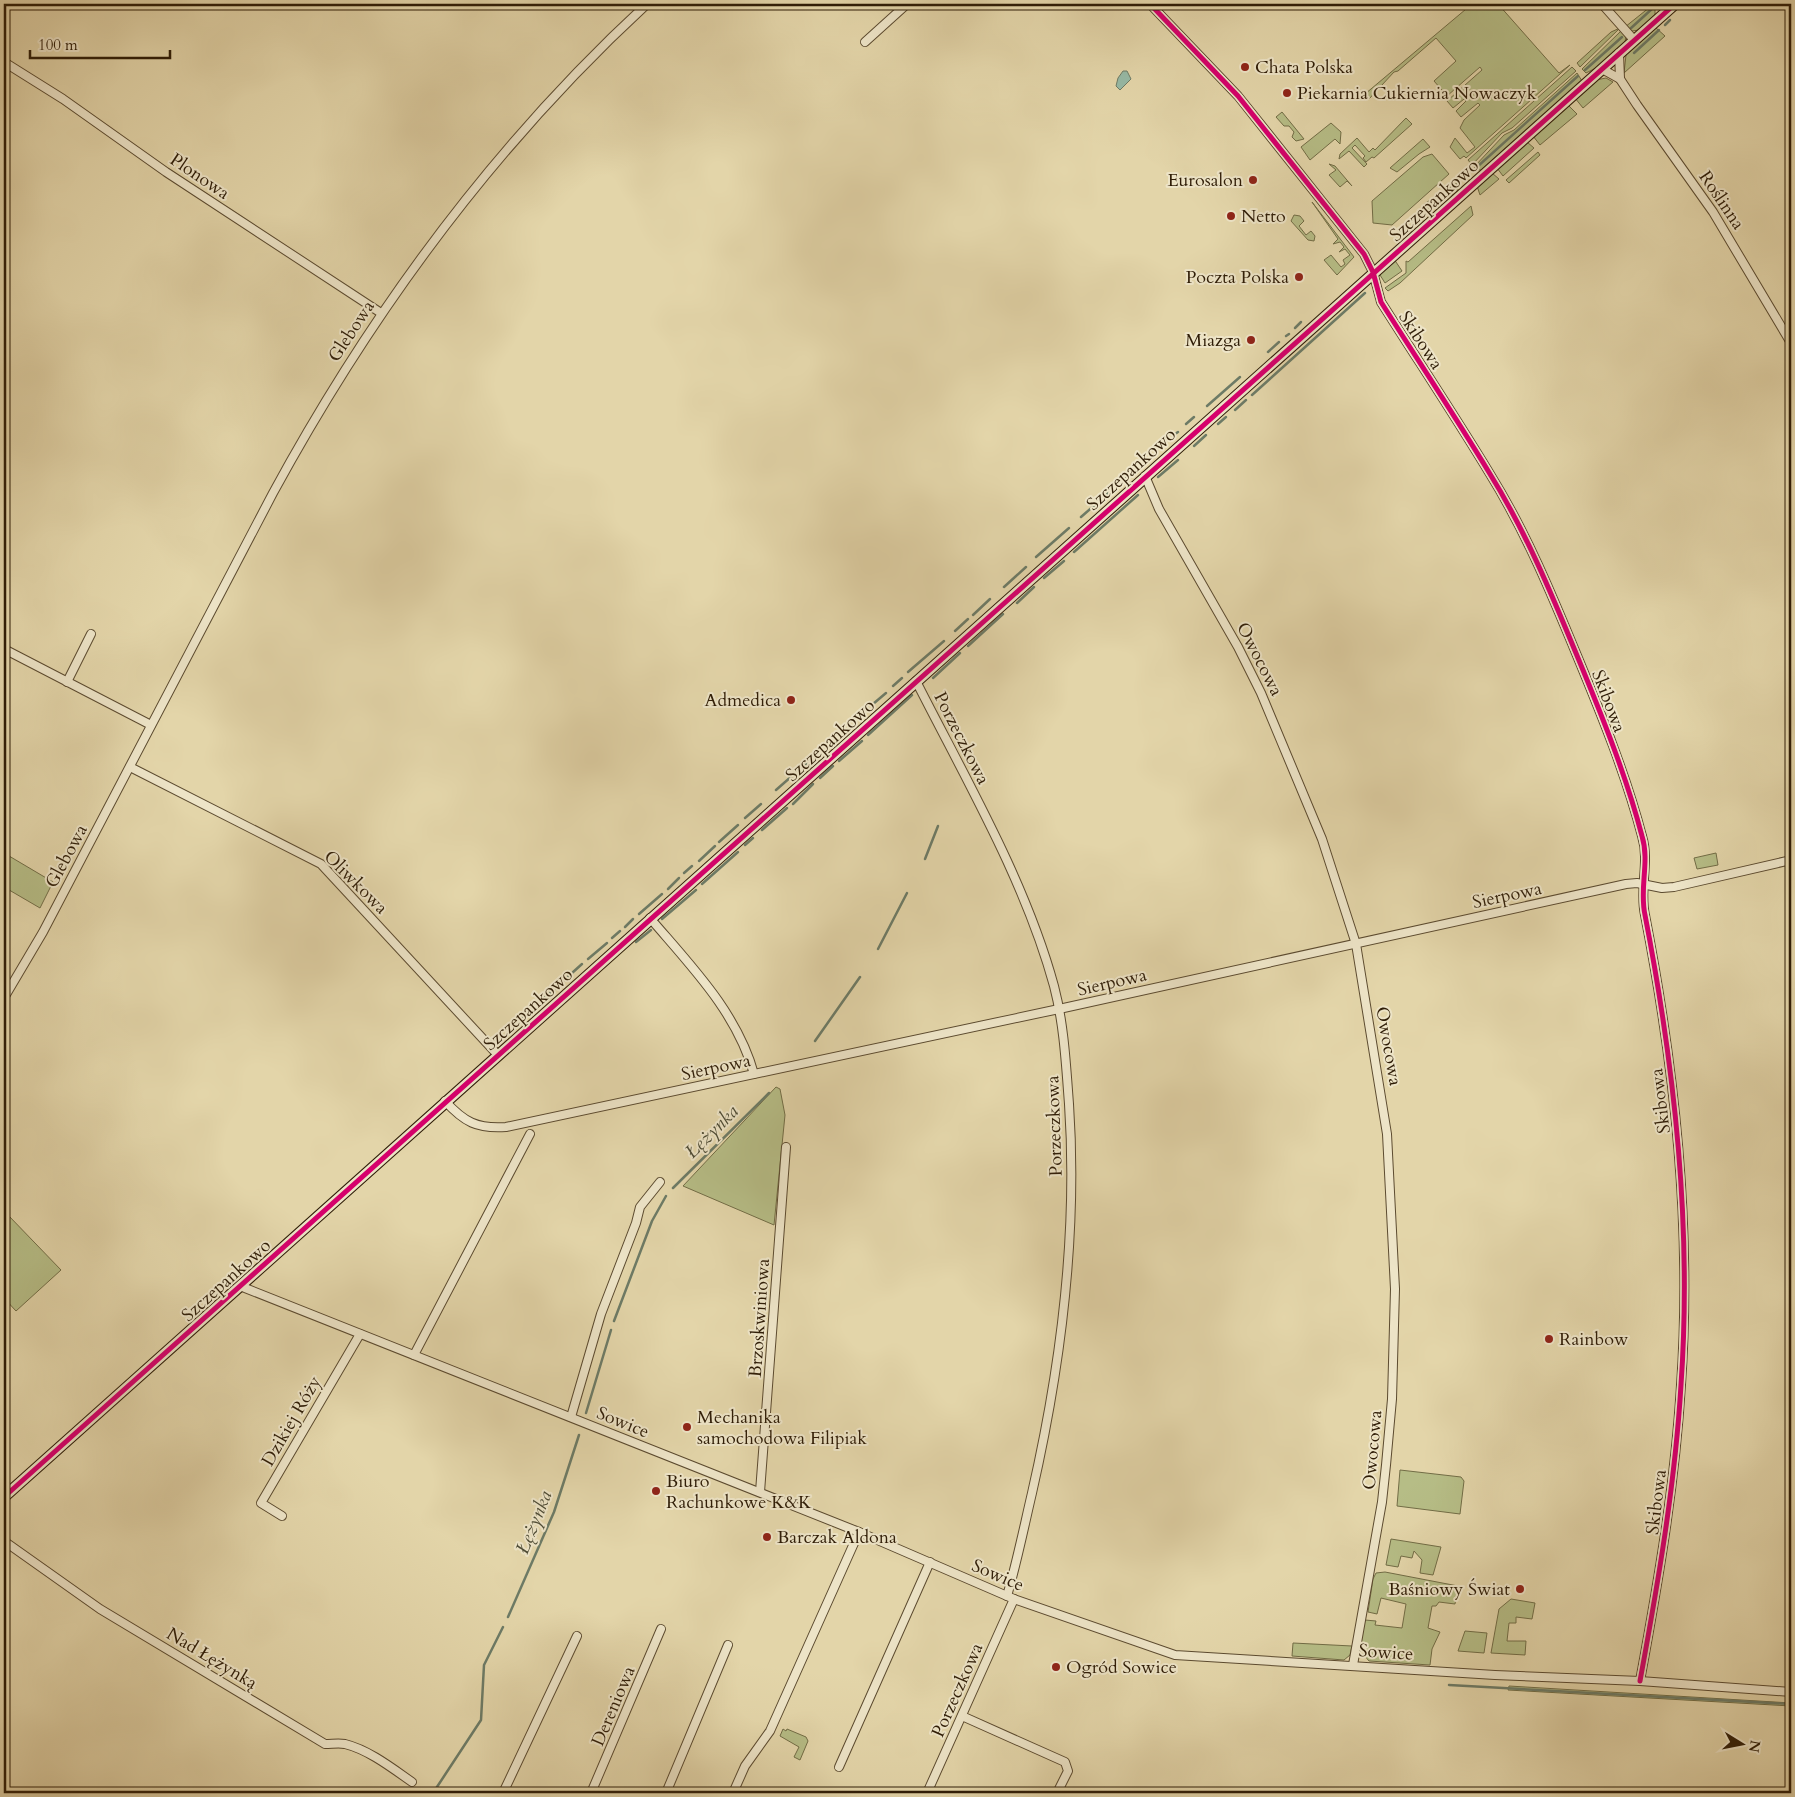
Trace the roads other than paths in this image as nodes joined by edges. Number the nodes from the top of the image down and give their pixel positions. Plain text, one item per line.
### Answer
1 (647, 4) edge
2 (908, 4) edge
3 (1150, 4) edge
4 (1602, 4) edge
5 (1675, 4) edge
6 (1634, 40) junction
7 (865, 42) dead end
8 (1619, 53) junction
9 (4, 62) edge
10 (1602, 68) junction
11 (1620, 79) junction
12 (1373, 272) junction
13 (380, 313) junction
14 (1791, 343) edge
15 (1145, 476) junction
16 (91, 634) dead end
17 (4, 649) edge
18 (916, 681) junction
19 (67, 682) junction
20 (151, 725) junction
21 (130, 766) junction
22 (1791, 860) edge
23 (1642, 884) junction
24 (650, 918) junction
25 (1356, 944) junction
26 (4, 998) edge
27 (1059, 1009) junction
28 (498, 1054) junction
29 (754, 1074) junction
30 (446, 1101) junction
31 (530, 1134) dead end
32 (786, 1146) dead end
33 (660, 1182) dead end
34 (240, 1286) junction
35 (360, 1334) junction
36 (414, 1355) junction
37 (571, 1417) junction
38 (760, 1492) junction
39 (4, 1497) edge
40 (282, 1516) dead end
41 (859, 1532) junction
42 (4, 1542) edge
43 (930, 1562) junction
44 (1010, 1597) junction
45 (660, 1629) dead end
46 (577, 1636) dead end
47 (728, 1646) dead end
48 (1353, 1665) junction
49 (1640, 1681) junction
50 (1791, 1692) edge
51 (962, 1716) junction
52 (839, 1767) dead end
53 (412, 1782) dead end
54 (503, 1793) edge
55 (591, 1793) edge
56 (666, 1793) edge
57 (733, 1793) edge
58 (927, 1793) edge
59 (1057, 1793) edge

1 - 13 street, Glebowa
2 - 7 street
3 - 12 street, Skibowa
4 - 6 street
5 - 6 street, Szczepankowo
6 - 8 street, Szczepankowo
8 - 10 street, Szczepankowo
8 - 11 street
9 - 13 street, Plonowa
10 - 11 street, Roślinna
10 - 12 street, Szczepankowo
11 - 14 street, Roślinna
12 - 15 street, Szczepankowo
12 - 23 street, Skibowa
13 - 20 street, Glebowa
15 - 18 street, Szczepankowo
15 - 25 street, Owocowa
16 - 19 street
17 - 19 street
18 - 24 street, Szczepankowo
18 - 27 street, Porzeczkowa
19 - 20 street
20 - 21 street, Glebowa
21 - 26 street, Glebowa
21 - 28 street, Oliwkowa
22 - 23 street, Sierpowa
23 - 25 street, Sierpowa
23 - 49 street, Skibowa
24 - 28 street, Szczepankowo
24 - 29 street
25 - 27 street, Sierpowa
25 - 48 street, Owocowa
27 - 29 street, Sierpowa
27 - 44 street, Porzeczkowa
28 - 30 street, Szczepankowo
29 - 30 street, Sierpowa
30 - 34 street, Szczepankowo
31 - 36 street
32 - 38 street, Brzoskwiniowa
33 - 37 street
34 - 35 street, Sowice
34 - 39 street, Szczepankowo
35 - 36 street, Sowice
35 - 40 street, Dzikiej Róży
36 - 37 street, Sowice
37 - 38 street, Sowice
38 - 41 street, Sowice
41 - 43 street, Sowice
41 - 57 street
42 - 53 street, Nad Łężynką
43 - 44 street, Sowice
43 - 52 street
44 - 48 street, Sowice
44 - 51 street, Porzeczkowa
45 - 55 street, Dereniowa
46 - 54 street
47 - 56 street
48 - 49 street, Sowice
49 - 50 street, Sowice
51 - 58 street, Porzeczkowa
51 - 59 street

